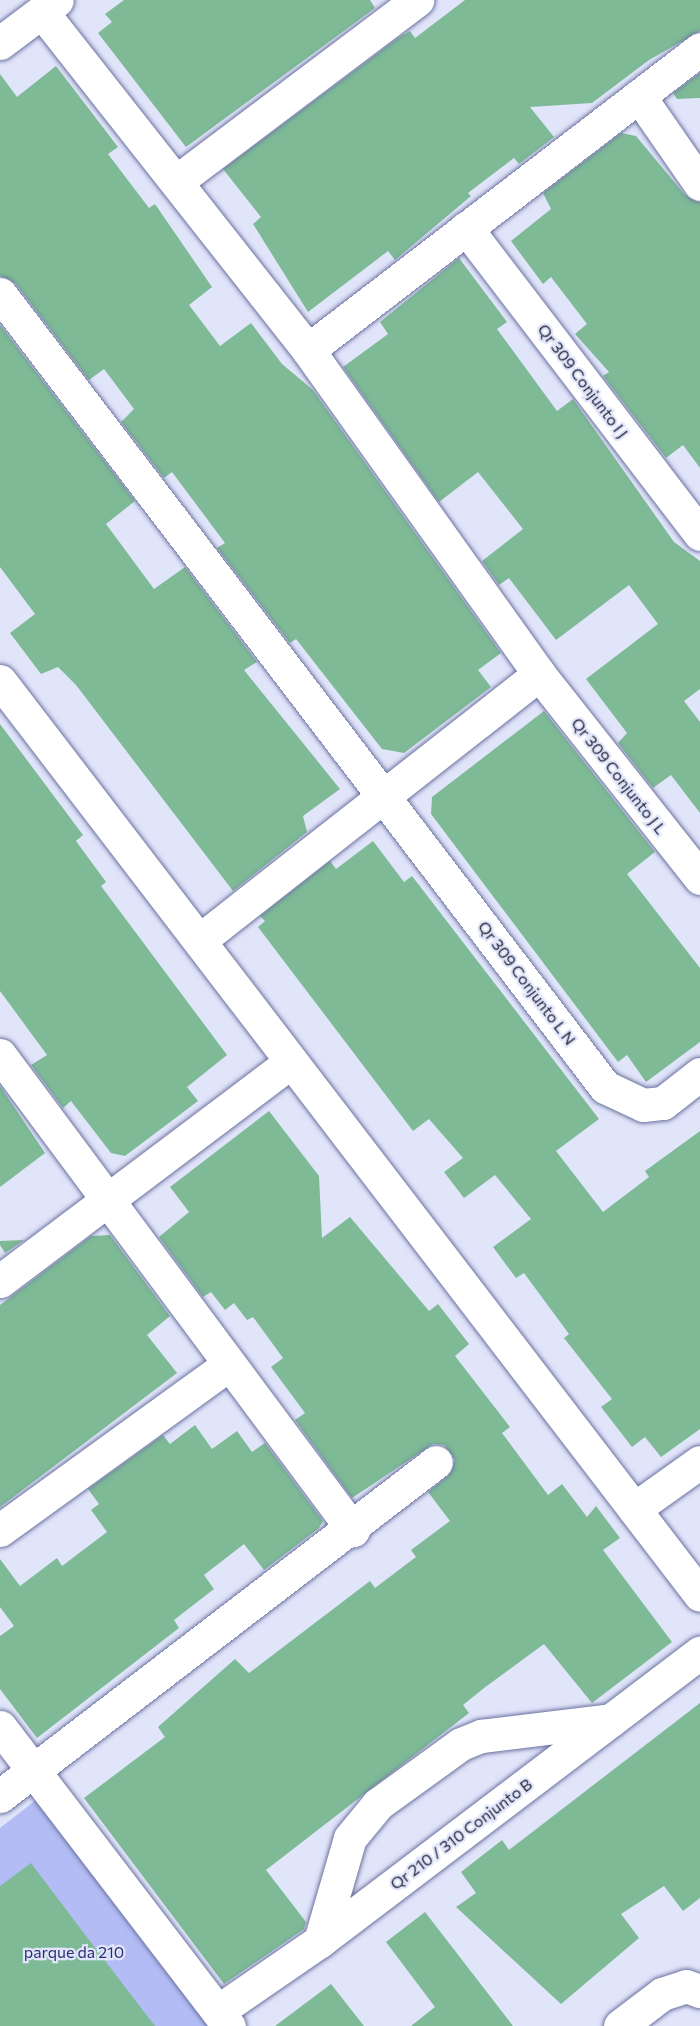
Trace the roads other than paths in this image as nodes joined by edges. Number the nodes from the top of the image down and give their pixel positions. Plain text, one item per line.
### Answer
1 (417, 0) edge
2 (50, 6) edge
3 (0, 43) edge
4 (700, 49) edge
5 (639, 96) junction
6 (177, 181) junction
7 (700, 184) edge
8 (465, 228) junction
9 (0, 294) edge
10 (308, 350) junction
11 (700, 534) edge
12 (539, 674) junction
13 (0, 681) edge
14 (384, 792) junction
15 (700, 879) edge
16 (200, 940) junction
17 (0, 1055) edge
18 (291, 1062) junction
19 (700, 1074) edge
20 (111, 1202) junction
21 (0, 1281) edge
22 (229, 1364) junction
23 (436, 1462) dead end
24 (700, 1462) edge
25 (634, 1509) junction
26 (0, 1530) edge
27 (353, 1530) junction
28 (700, 1595) edge
29 (700, 1653) edge
30 (613, 1719) junction
31 (0, 1727) edge
32 (35, 1771) junction
33 (0, 1797) edge
34 (320, 1941) junction
35 (700, 1991) edge
36 (224, 2018) edge
37 (620, 2026) edge

1 - 6 street
2 - 3 street
2 - 6 street, Qr 309 Conjunto J L
4 - 5 street
5 - 7 street
5 - 8 street
6 - 10 street, Qr 309 Conjunto J L
8 - 10 street
8 - 11 street, Qr 309 Conjunto I J
9 - 14 street, Qr 309 Conjunto L N
10 - 12 street, Qr 309 Conjunto J L
12 - 14 street
12 - 15 street, Qr 309 Conjunto J L
13 - 16 street
14 - 16 street
14 - 19 street, Qr 309 Conjunto L N
16 - 18 street
17 - 20 street
18 - 20 street
18 - 25 street
20 - 21 street
20 - 22 street
22 - 26 street
22 - 27 street
23 - 27 street
24 - 25 street
25 - 28 street
27 - 32 street
29 - 30 street, Qr 210 / 310 Conjunto B
30 - 34 street, Qr 210 / 310 Conjunto B
30 - 34 street
31 - 32 street
32 - 33 street
32 - 36 street
34 - 36 street, Qr 210 / 310 Conjunto B
35 - 37 street

